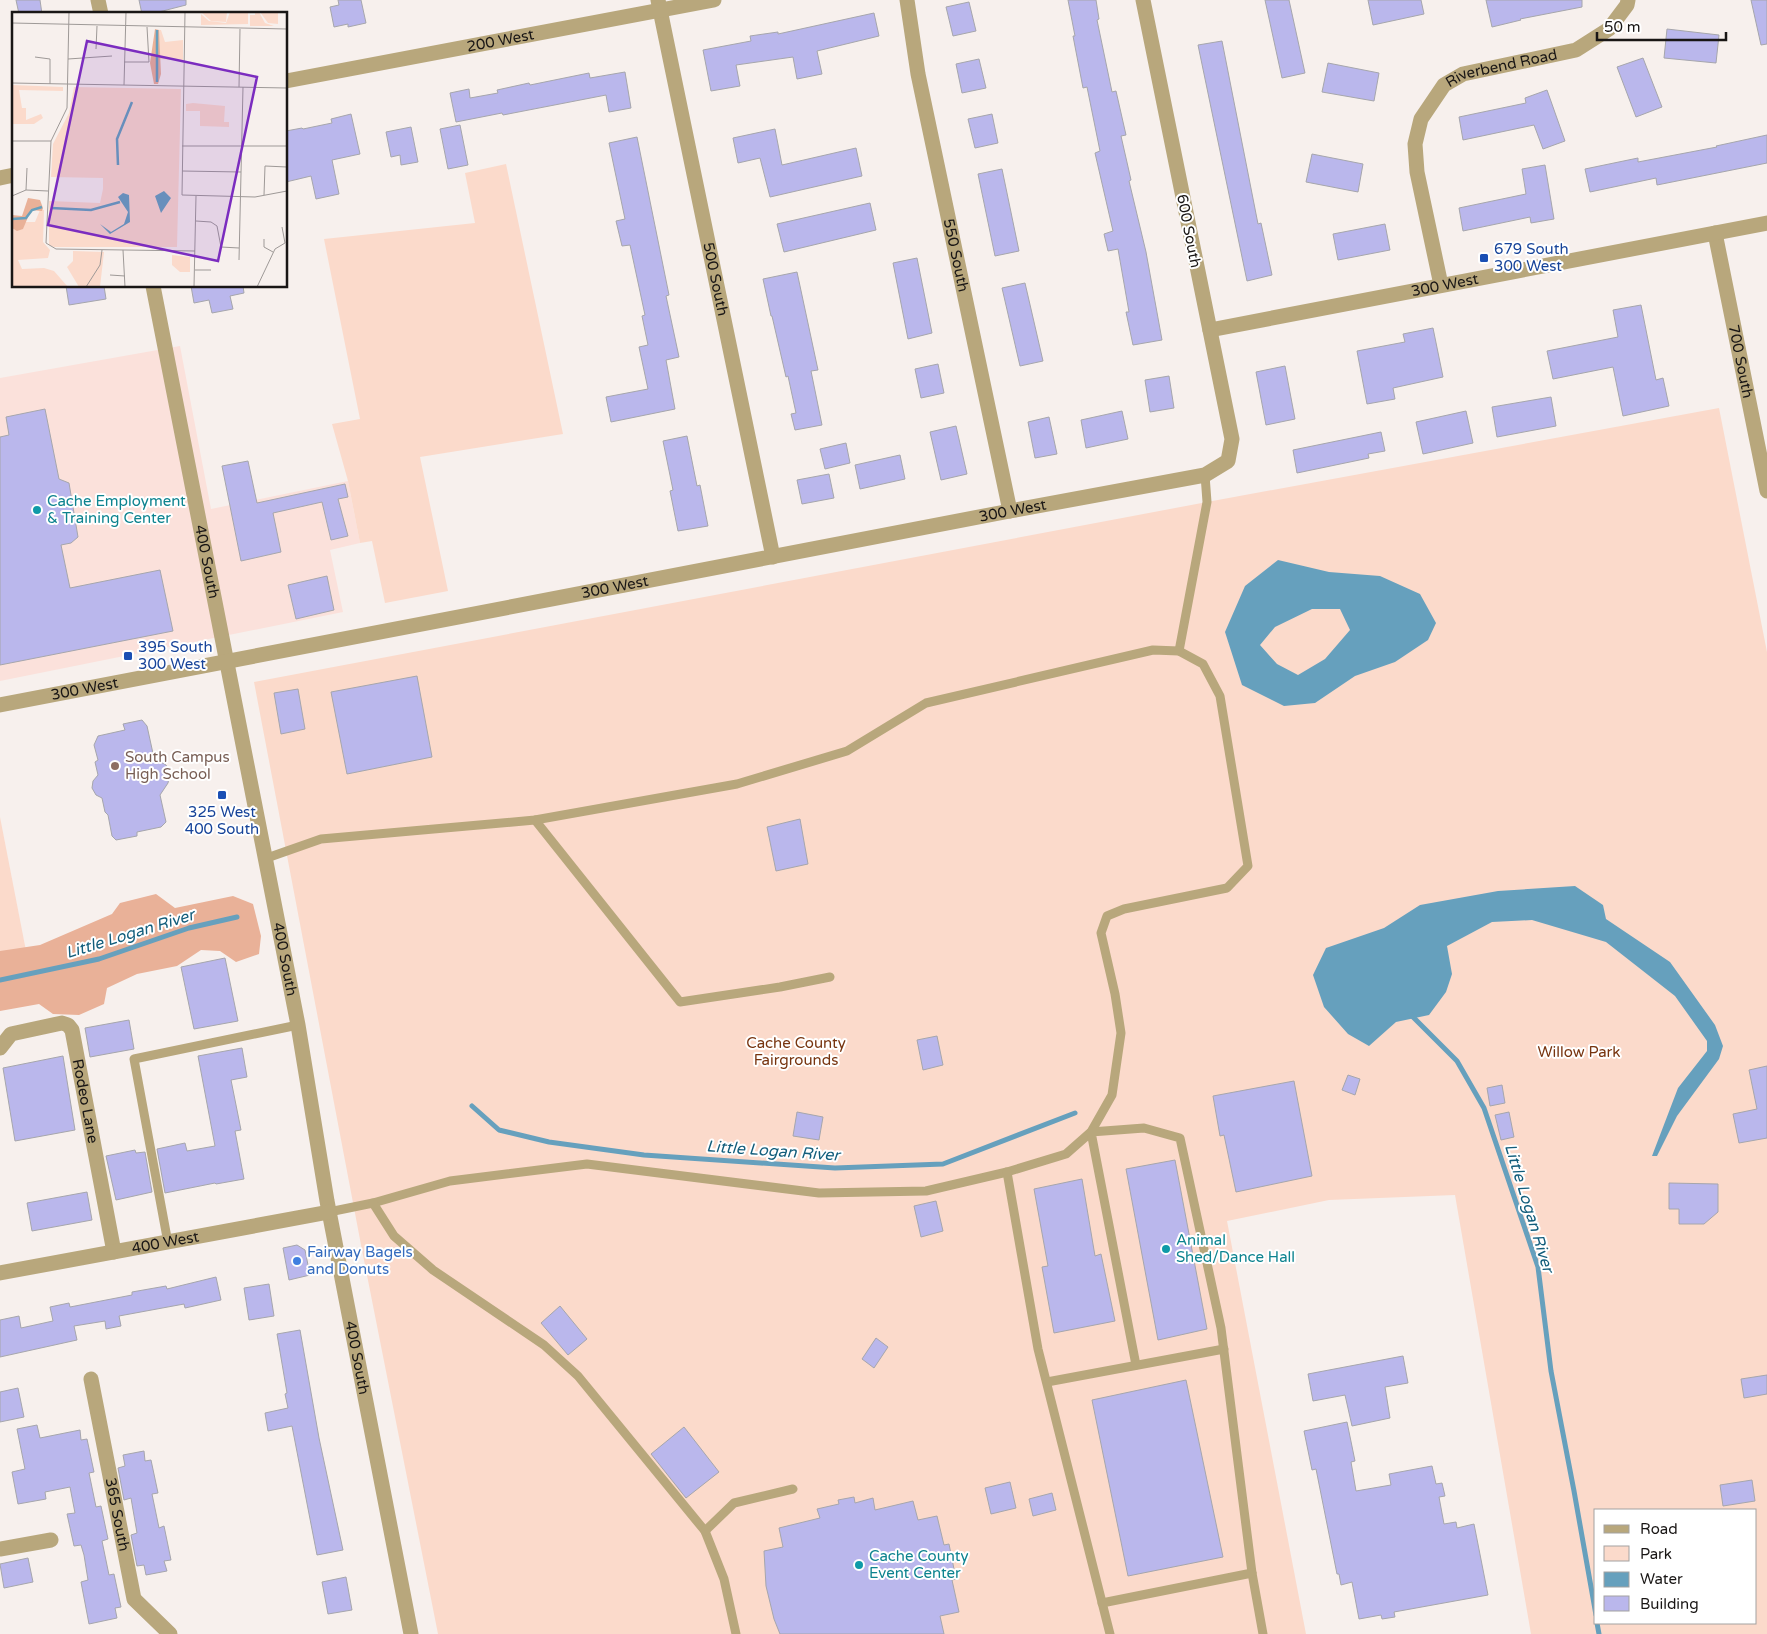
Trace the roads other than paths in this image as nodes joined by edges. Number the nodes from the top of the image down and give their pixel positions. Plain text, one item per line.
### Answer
1 (714, 0) edge
2 (907, 0) edge
3 (1143, 0) edge
4 (1628, 0) edge
5 (659, 5) edge
6 (288, 81) edge
7 (1767, 223) edge
8 (1715, 233) junction
9 (1441, 285) junction
10 (154, 288) edge
11 (1210, 330) junction
12 (1228, 461) joint
13 (1205, 475) junction
14 (1767, 491) edge
15 (1010, 511) junction
16 (773, 557) junction
17 (1179, 651) junction
18 (226, 662) junction
19 (0, 705) edge
20 (535, 820) junction
21 (264, 859) junction
22 (830, 977) dead end
23 (298, 1025) junction
24 (0, 1048) edge
25 (1091, 1132) junction
26 (1007, 1172) junction
27 (373, 1203) junction
28 (329, 1212) junction
29 (168, 1243) junction
30 (114, 1252) junction
31 (0, 1273) edge
32 (1224, 1349) junction
33 (1136, 1365) junction
34 (91, 1380) dead end
35 (1047, 1382) junction
36 (793, 1490) dead end
37 (705, 1531) junction
38 (51, 1540) dead end
39 (0, 1549) edge
40 (1252, 1573) junction
41 (1102, 1603) junction
42 (170, 1634) edge
43 (411, 1634) edge
44 (736, 1634) edge
45 (1110, 1634) edge
46 (1263, 1634) edge

1 - 5 street, 200 West
2 - 15 street, 550 South
3 - 11 street, 600 South
4 - 9 street, Riverbend Road
5 - 6 street, 200 West
5 - 16 street, 500 South
7 - 8 street, 300 West
8 - 9 street, 300 West
8 - 14 street, 700 South
9 - 11 street, 300 West
10 - 18 street, 400 South
11 - 12 street, 600 South
12 - 13 street, 300 West
13 - 15 street, 300 West
13 - 17 lane
15 - 16 street, 300 West
16 - 18 street, 300 West
17 - 20 lane
17 - 25 lane
18 - 19 street, 300 West
18 - 21 street, 400 South
20 - 21 lane
20 - 22 lane
21 - 23 street, 400 South
23 - 28 street, 400 South
23 - 29 lane
24 - 30 street, Rodeo Lane
25 - 26 lane
25 - 32 lane
25 - 33 lane
26 - 27 lane
26 - 35 lane
27 - 28 lane
27 - 37 lane
28 - 29 street, 400 West
28 - 43 street, 400 South
29 - 30 street, 400 West
30 - 31 street, 400 West
32 - 33 lane
32 - 40 lane
33 - 35 lane
34 - 42 street, 365 South
35 - 41 lane
36 - 37 lane
37 - 44 lane
38 - 39 street
40 - 41 lane
40 - 46 lane
41 - 45 lane

